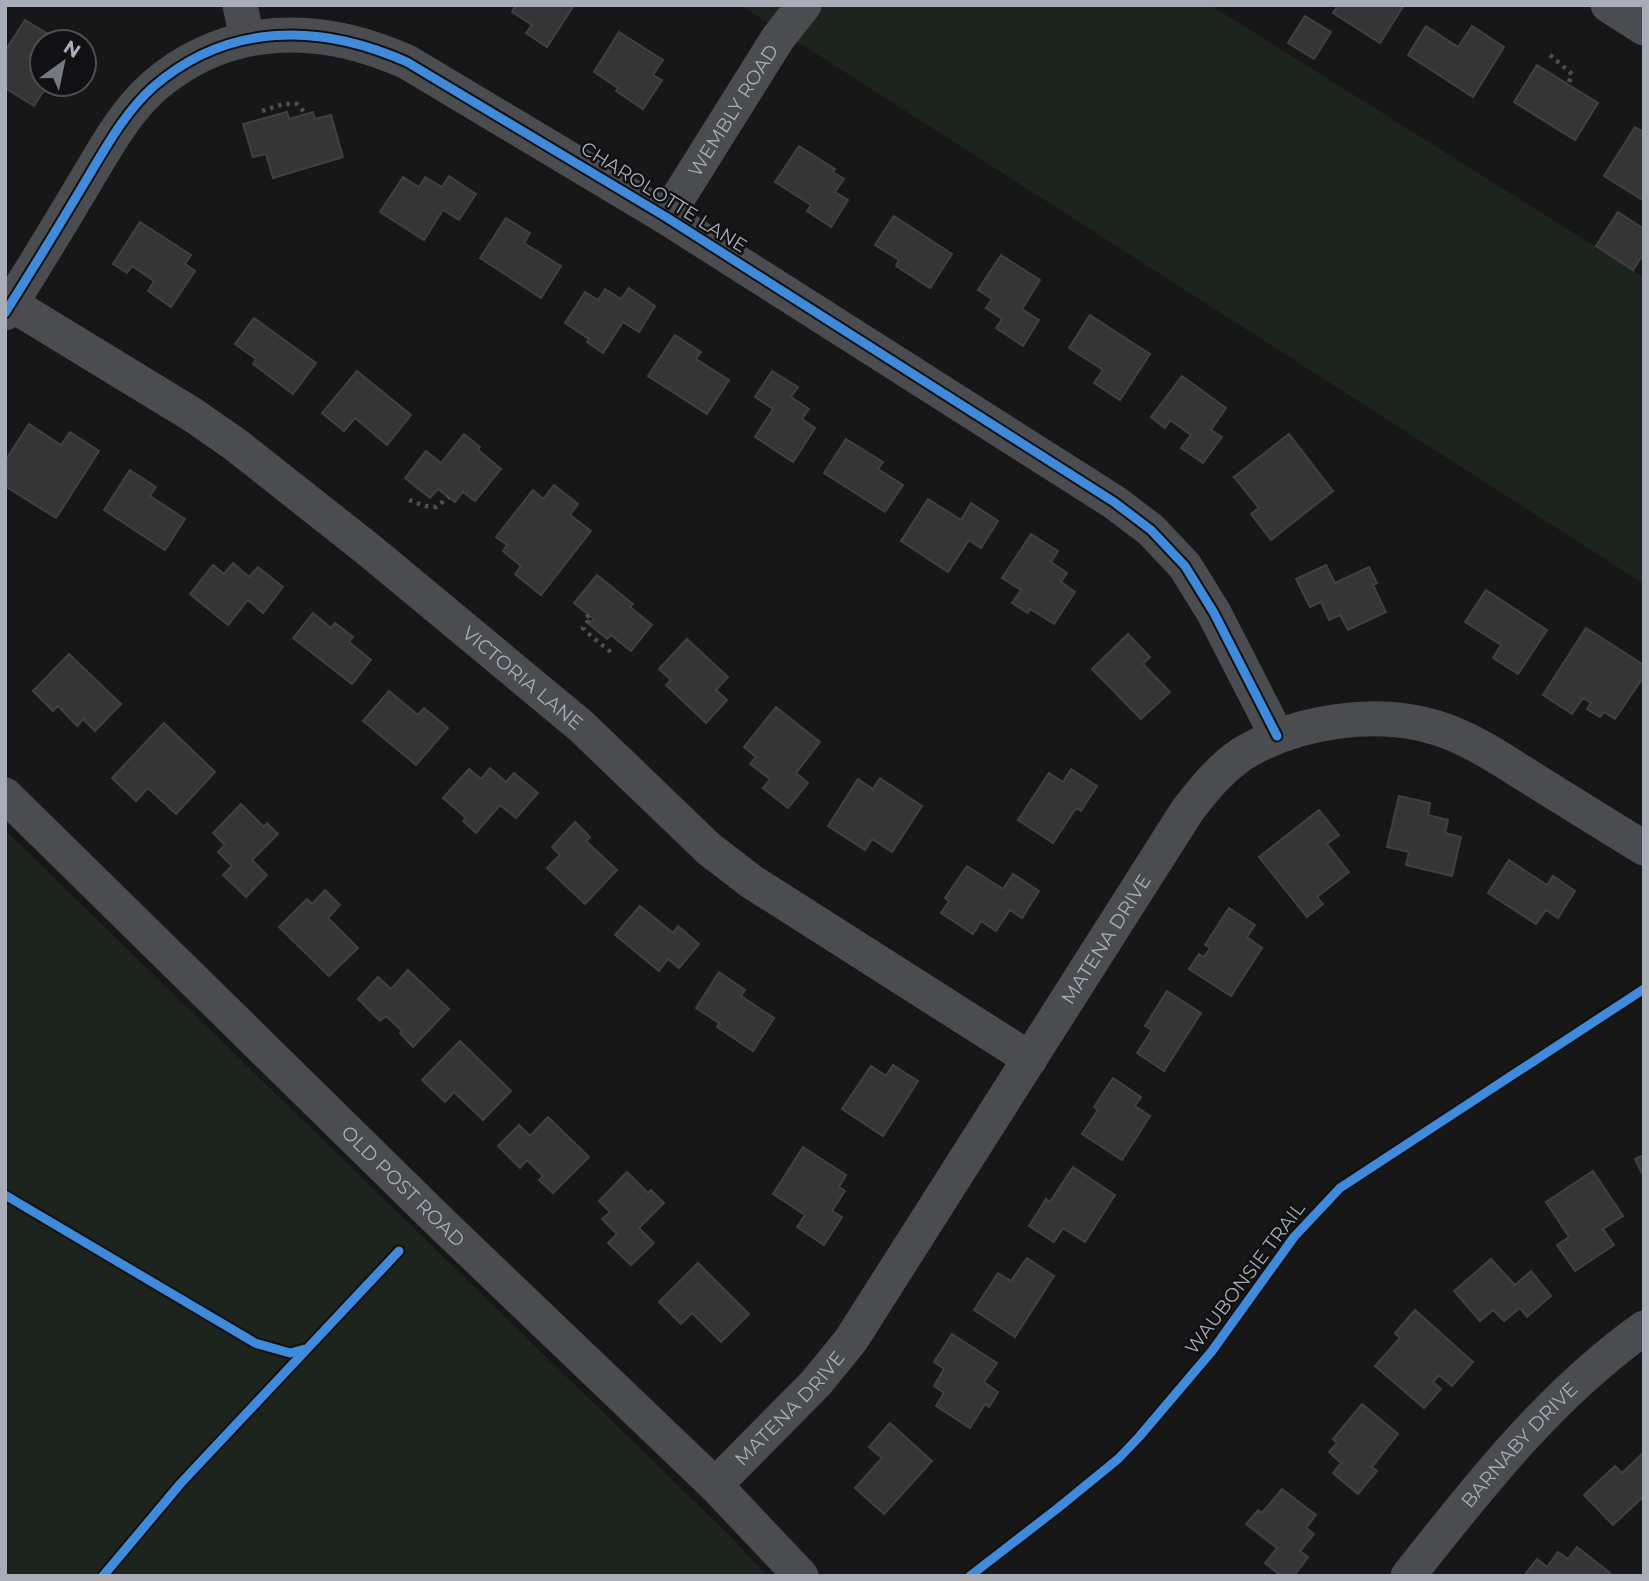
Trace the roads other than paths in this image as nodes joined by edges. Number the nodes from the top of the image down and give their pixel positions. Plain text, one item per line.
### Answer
1 (804, 5) edge
2 (1608, 5) edge
3 (243, 22) edge
4 (1644, 28) edge
5 (666, 217) junction
6 (8, 309) edge
7 (1277, 736) junction
8 (5, 795) edge
9 (1644, 848) edge
10 (1030, 1059) junction
11 (1644, 1328) edge
12 (715, 1485) junction
13 (801, 1576) edge
14 (1408, 1576) edge

1 - 5 street, WEMBLY ROAD
2 - 4 street
3 - 5 street, CHAROLOTTE LANE
3 - 6 street, CHAROLOTTE LANE
5 - 7 street, CHAROLOTTE LANE
6 - 10 street, VICTORIA LANE
7 - 9 street, MATENA DRIVE
7 - 10 street, MATENA DRIVE
8 - 12 street, OLD POST ROAD
10 - 12 street, MATENA DRIVE
11 - 14 street, BARNABY DRIVE
12 - 13 street, OLD POST ROAD

